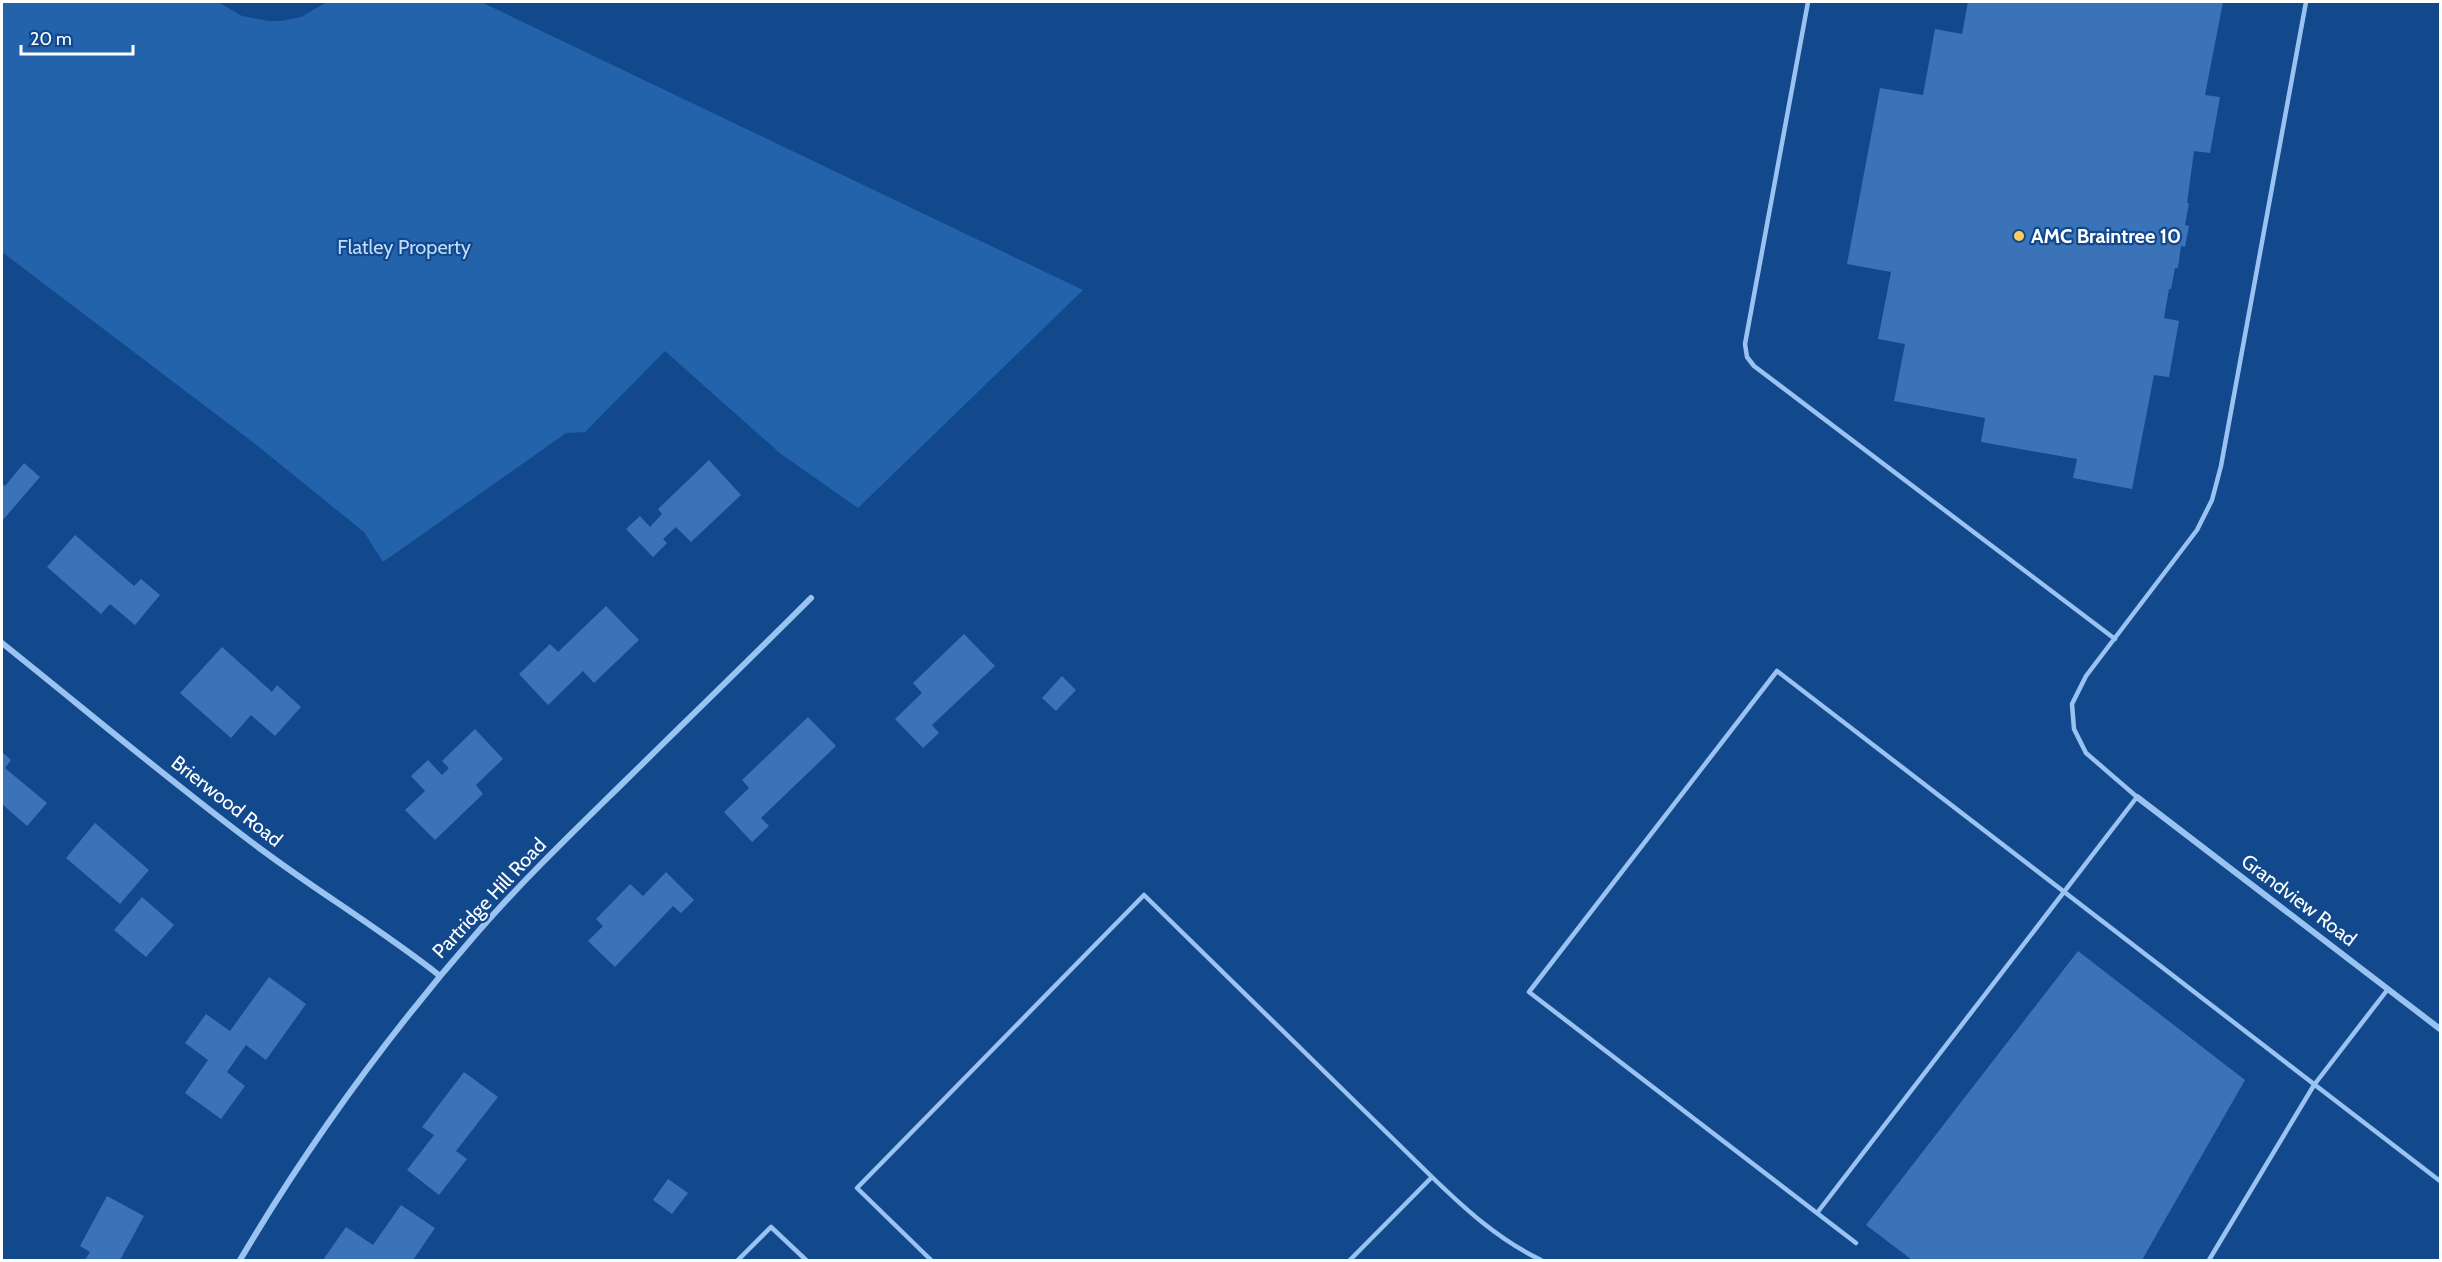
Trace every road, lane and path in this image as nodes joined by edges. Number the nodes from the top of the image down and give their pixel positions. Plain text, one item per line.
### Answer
1 (1808, 2) edge
2 (2306, 2) edge
3 (811, 598) dead end
4 (2115, 639) junction
5 (2, 643) edge
6 (2137, 797) junction
7 (2063, 893) junction
8 (440, 976) junction
9 (2388, 989) junction
10 (2440, 1029) edge
11 (2314, 1085) junction
12 (1432, 1177) junction
13 (2440, 1181) edge
14 (1817, 1213) junction
15 (1856, 1243) dead end
16 (240, 1260) edge
17 (738, 1260) edge
18 (806, 1260) edge
19 (931, 1260) edge
20 (1350, 1260) edge
21 (1541, 1260) edge
22 (2209, 1260) edge

1 - 4 lane
2 - 4 lane
3 - 8 street, Partridge Hill Road
4 - 6 lane
5 - 8 street, Brierwood Road
6 - 7 lane
6 - 9 street, Grandview Road
7 - 11 lane
7 - 14 lane
7 - 14 lane
8 - 16 street, Partridge Hill Road
9 - 10 street, Grandview Road
9 - 11 lane
11 - 13 lane
11 - 22 lane
12 - 19 lane
12 - 20 lane
12 - 21 lane
14 - 15 lane
17 - 18 lane

